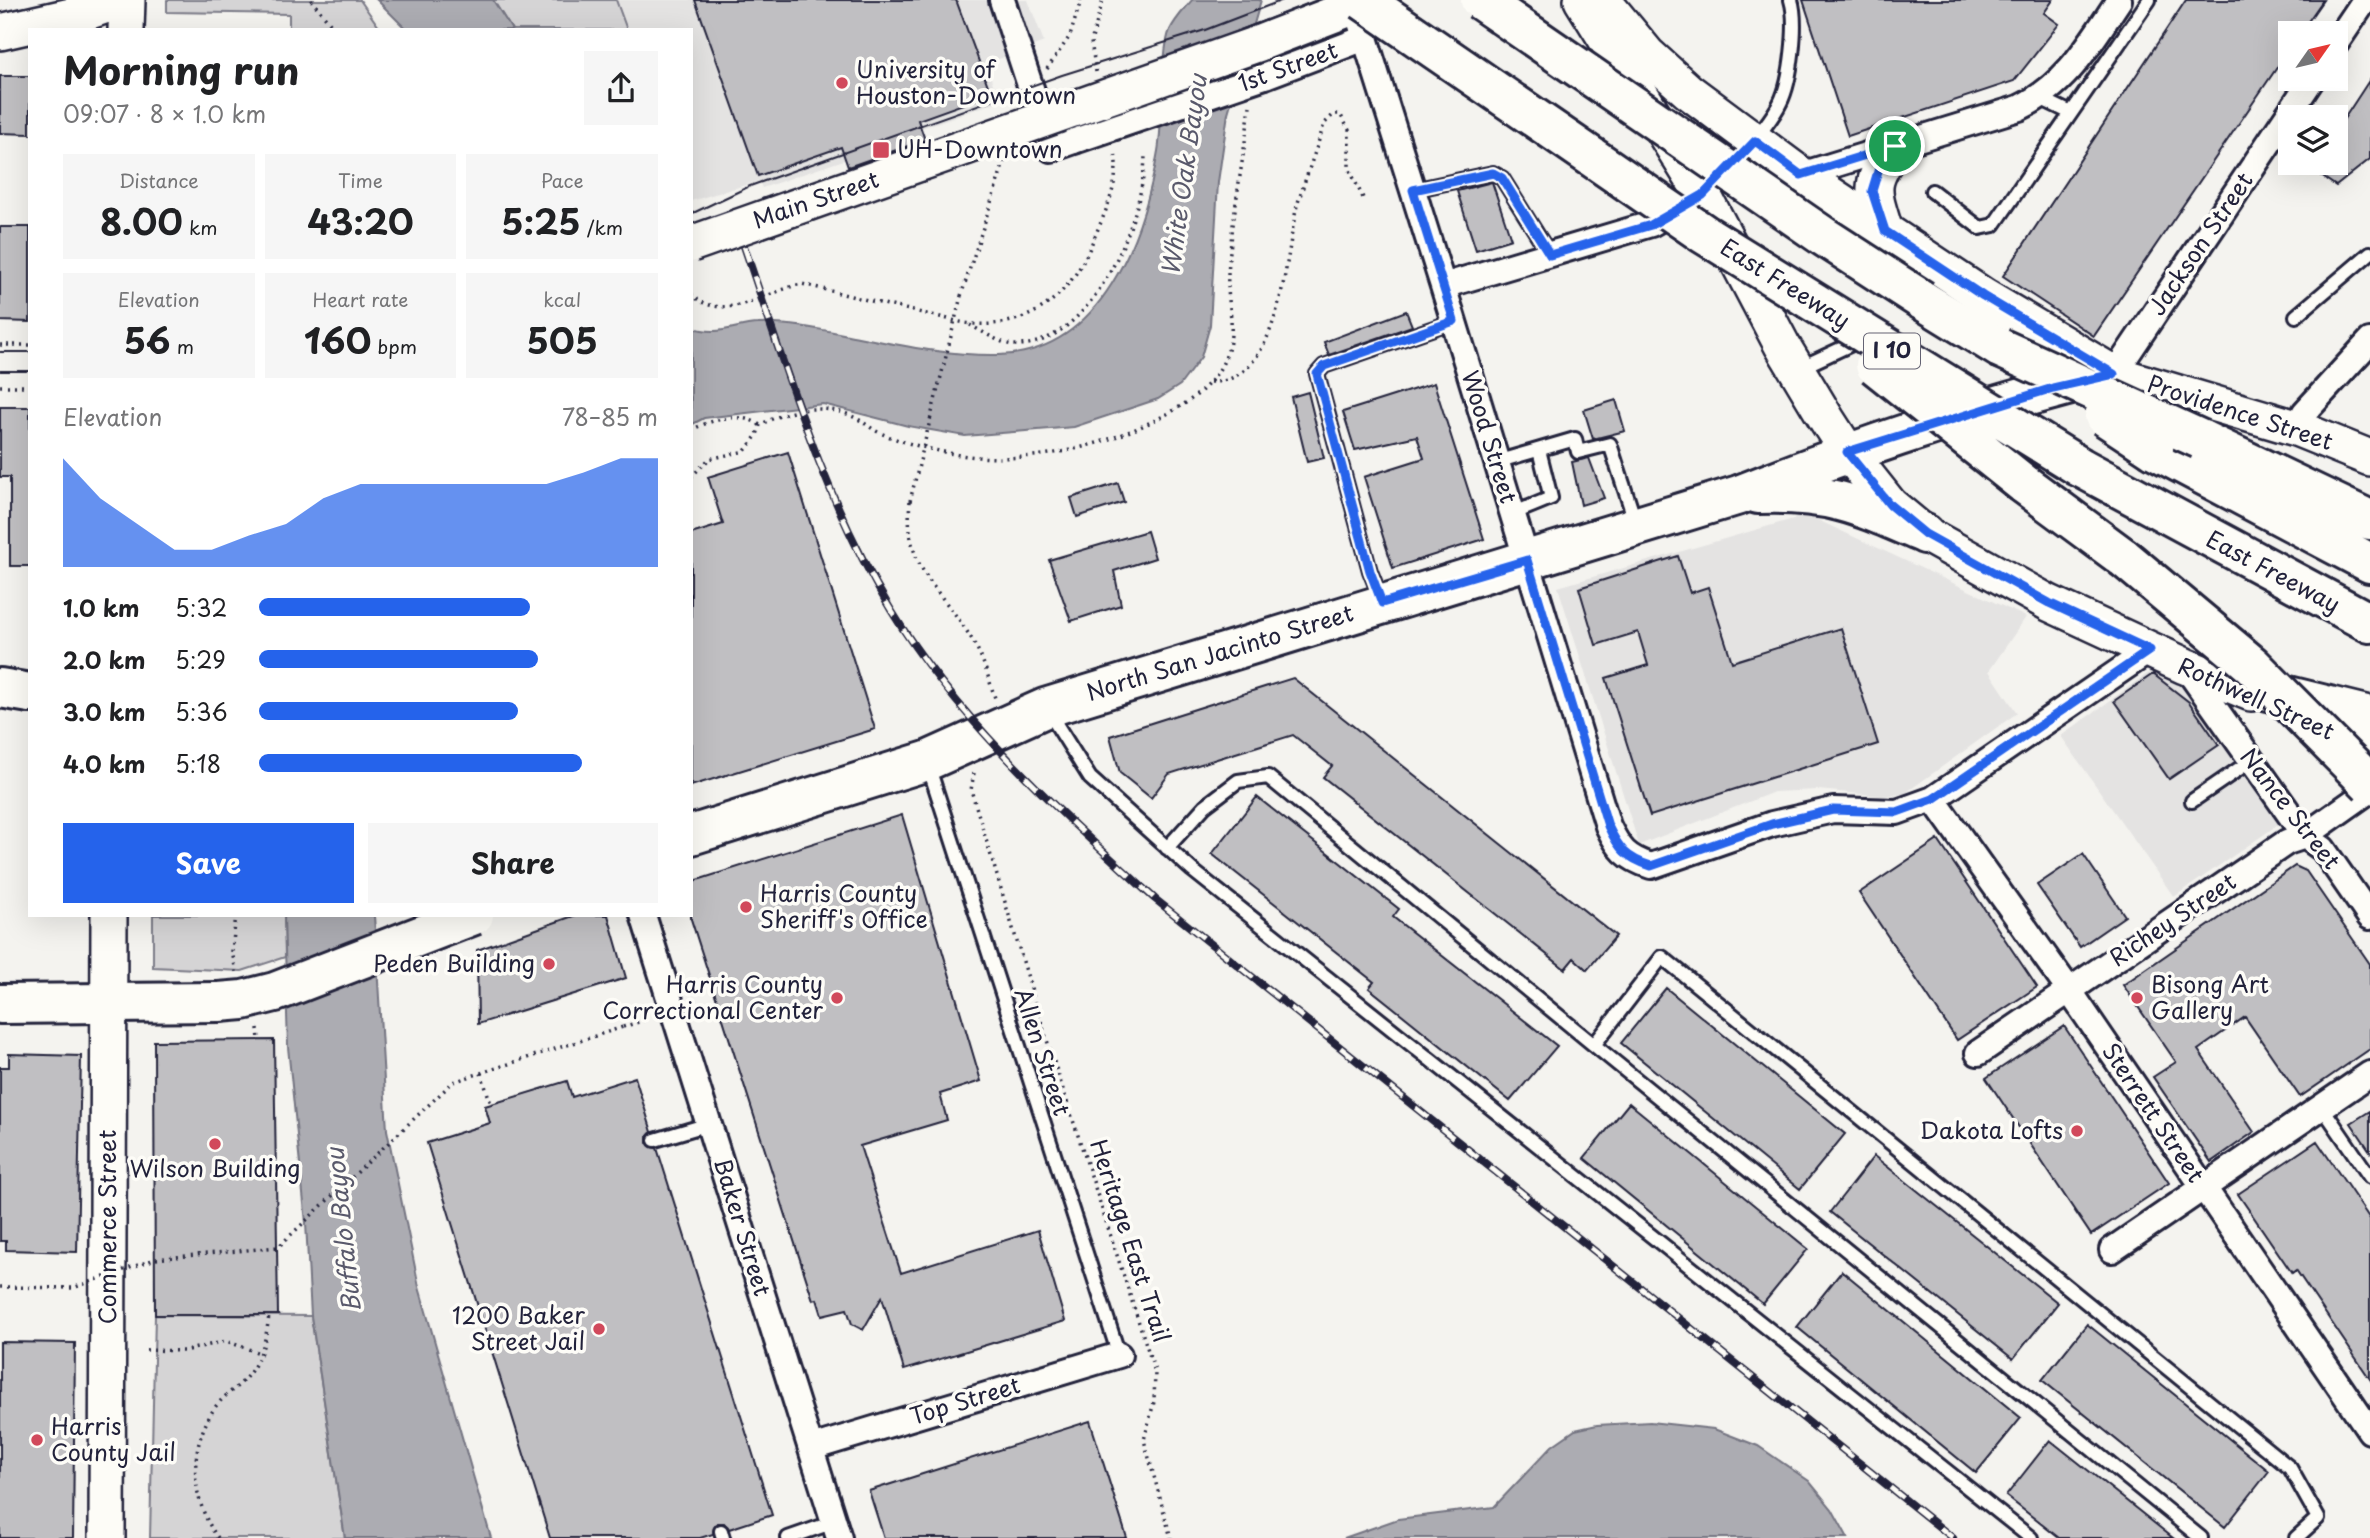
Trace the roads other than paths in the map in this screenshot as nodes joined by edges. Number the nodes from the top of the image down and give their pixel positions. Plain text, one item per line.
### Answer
1 (121, 0) edge
2 (127, 0) edge
3 (1002, 0) edge
4 (1480, 0) edge
5 (1791, 0) edge
6 (2119, 0) edge
7 (2149, 0) edge
8 (2365, 0) edge
9 (1601, 3) edge
10 (1363, 11) edge
11 (2348, 25) edge
12 (126, 28) edge
13 (0, 32) edge
14 (1261, 60) junction
15 (2304, 91) edge
16 (2040, 98) junction
17 (2071, 113) junction
18 (1755, 141) junction
19 (1895, 146) junction
20 (1801, 175) junction
21 (1413, 190) junction
22 (1932, 191) dead end
23 (1703, 195) junction
24 (1885, 231) junction
25 (1704, 234) junction
26 (693, 242) edge
27 (2370, 253) edge
28 (1550, 255) junction
29 (1443, 286) junction
30 (2296, 316) dead end
31 (1454, 321) junction
32 (1860, 340) dead end
33 (2370, 341) edge
34 (2000, 348) junction
35 (1796, 369) junction
36 (2114, 374) junction
37 (2296, 428) junction
38 (1539, 450) junction
39 (1847, 452) junction
40 (2370, 458) edge
41 (1496, 462) junction
42 (1782, 486) junction
43 (1512, 514) junction
44 (2370, 520) edge
45 (1637, 527) junction
46 (1925, 534) junction
47 (1527, 560) junction
48 (2370, 563) edge
49 (1382, 603) junction
50 (2370, 623) edge
51 (2150, 650) junction
52 (2185, 666) junction
53 (2224, 680) junction
54 (0, 688) edge
55 (28, 693) edge
56 (1045, 708) junction
57 (2370, 716) edge
58 (2370, 751) edge
59 (2252, 760) junction
60 (927, 761) junction
61 (2370, 784) edge
62 (2370, 790) edge
63 (1933, 799) junction
64 (2192, 801) dead end
65 (693, 834) edge
66 (2305, 836) junction
67 (1167, 848) junction
68 (109, 917) edge
69 (469, 917) edge
70 (644, 917) edge
71 (2370, 917) edge
72 (2069, 990) junction
73 (0, 1004) edge
74 (108, 1004) junction
75 (1594, 1045) junction
76 (1978, 1053) dead end
77 (2370, 1074) edge
78 (2322, 1107) junction
79 (709, 1124) junction
80 (655, 1140) dead end
81 (2370, 1177) edge
82 (2204, 1187) junction
83 (2112, 1250) dead end
84 (1119, 1355) joint
85 (2370, 1431) edge
86 (811, 1448) junction
87 (837, 1530) edge
88 (107, 1538) edge
89 (788, 1538) edge
90 (2031, 1538) edge
91 (2200, 1538) edge
92 (2297, 1538) edge

1 - 13 main road
2 - 12 main road
3 - 14 street, 1st Street, bridge
4 - 34 main road, I 10, bridge
5 - 18 lane
6 - 16 street
7 - 17 lane
8 - 11 street
9 - 18 main road, Providence Street
9 - 23 main road, Rothwell Street
10 - 14 main road, Main Street
10 - 21 street, Wood Street
10 - 25 main road, East Freeway / I 10, bridge
14 - 26 main road, Main Street, bridge
15 - 36 street, Jackson Street
16 - 17 lane
16 - 19 street
17 - 22 lane
18 - 20 main road, Providence Street
18 - 23 street
19 - 20 street
19 - 24 main road
20 - 24 main road, Providence Street
21 - 28 lane
21 - 29 street, Wood Street
23 - 28 street
23 - 35 main road, Rothwell Street
24 - 36 main road, Providence Street
25 - 50 main road, East Freeway / I 10, bridge
25 - 61 main road, bridge
27 - 30 lane
28 - 29 street
29 - 31 street, Wood Street
31 - 41 street, Wood Street
31 - 49 lane
32 - 35 lane
33 - 37 street
34 - 44 main road, bridge
34 - 48 main road, I 10, bridge
35 - 39 main road, Rothwell Street
36 - 37 main road, Providence Street
36 - 39 main road
37 - 40 main road, Providence Street
38 - 41 lane
38 - 43 lane
38 - 45 lane
39 - 42 main road
39 - 46 main road, Rothwell Street
41 - 43 street, Wood Street
42 - 45 main road, North San Jacinto Street
42 - 46 main road
43 - 47 street, Wood Street
45 - 47 main road, North San Jacinto Street
46 - 51 main road, Rothwell Street
47 - 49 main road, North San Jacinto Street
47 - 63 street, Wood Street
49 - 56 main road, North San Jacinto Street
51 - 52 main road, Rothwell Street
51 - 63 street
52 - 53 main road, Rothwell Street
52 - 59 street, Nance Street
53 - 57 main road
53 - 58 main road, Rothwell Street
54 - 55 main road
56 - 60 main road, North San Jacinto Street
56 - 67 lane
59 - 64 lane
59 - 66 street, Nance Street
60 - 65 main road, North San Jacinto Street
60 - 84 lane, Allen Street
62 - 66 street, Richey Street
63 - 72 street, Sterrett Street
66 - 71 street, Nance Street
66 - 72 street, Richey Street
67 - 75 lane
67 - 90 lane
68 - 74 main road, Commerce Street
69 - 74 main road, bridge
70 - 79 street, Baker Street
72 - 76 street, Richey Street
72 - 82 street, Sterrett Street
73 - 74 main road
74 - 88 main road, Commerce Street
75 - 91 lane
75 - 92 lane
77 - 78 street
78 - 81 lane
78 - 82 street
79 - 80 lane
79 - 86 street, Baker Street
82 - 83 street
82 - 85 street, Sterrett Street
84 - 86 street, Top Street
86 - 87 street, Baker Street
87 - 89 lane

